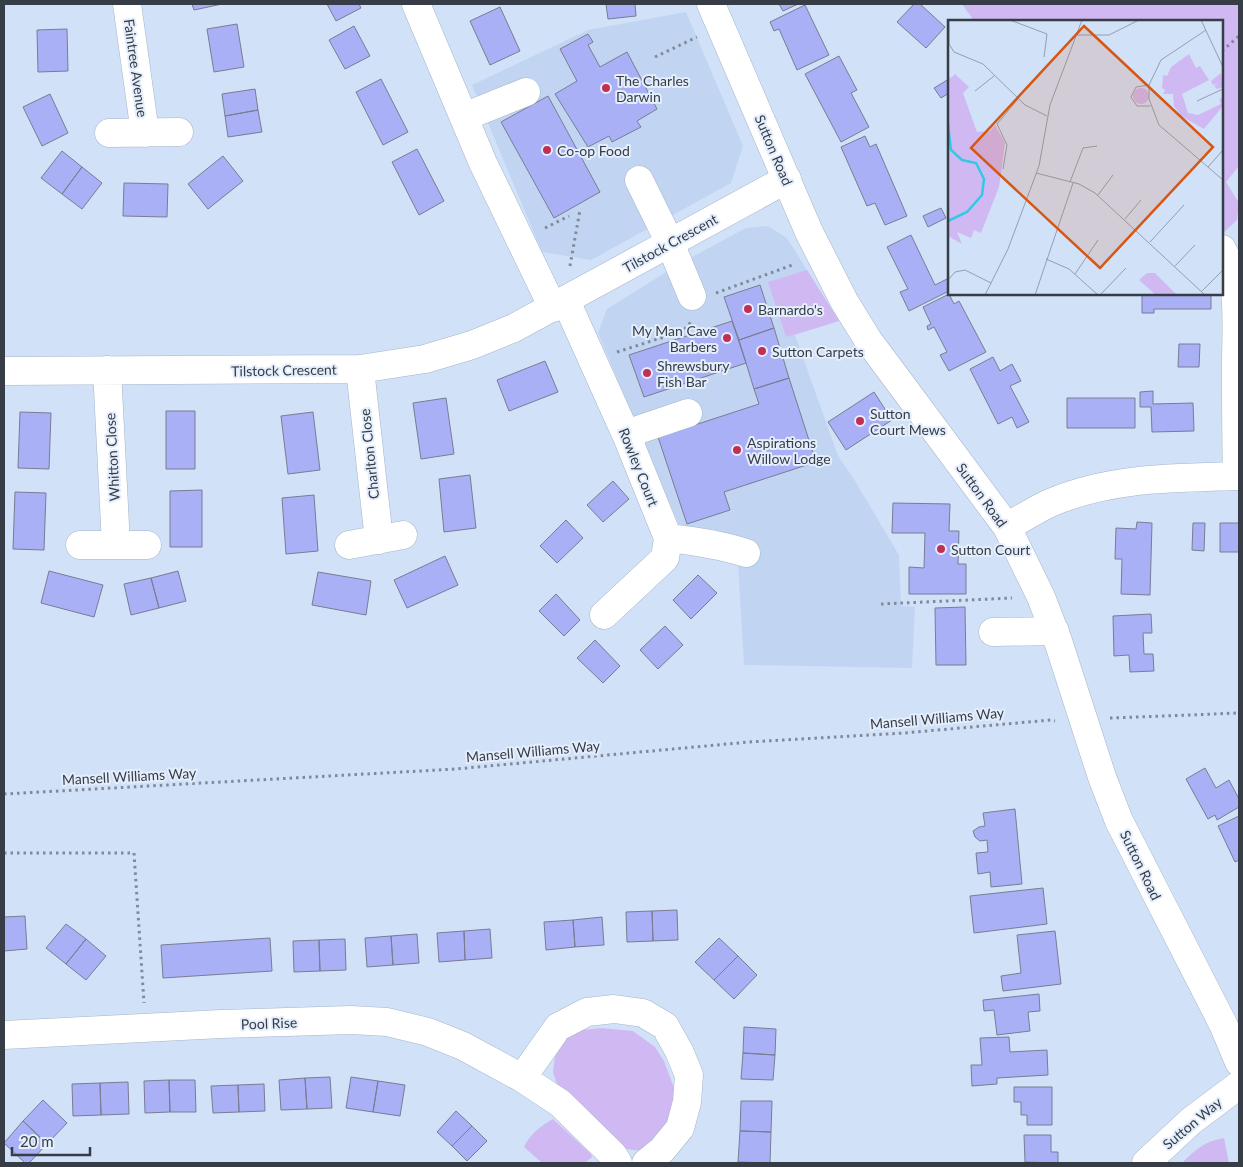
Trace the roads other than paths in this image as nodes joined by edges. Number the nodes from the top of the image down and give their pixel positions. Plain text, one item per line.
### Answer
1 (126, 4) edge
2 (416, 4) edge
3 (711, 4) edge
4 (526, 92) dead end
5 (464, 118) junction
6 (178, 132) dead end
7 (109, 133) dead end
8 (145, 133) junction
9 (787, 179) junction
10 (639, 180) dead end
11 (670, 243) junction
12 (1223, 251) edge
13 (692, 296) dead end
14 (567, 300) junction
15 (360, 369) junction
16 (107, 370) junction
17 (4, 371) edge
18 (688, 413) dead end
19 (626, 434) junction
20 (1238, 476) edge
21 (1006, 528) junction
22 (668, 538) junction
23 (80, 545) dead end
24 (116, 545) junction
25 (147, 545) dead end
26 (349, 545) dead end
27 (746, 553) dead end
28 (604, 615) dead end
29 (993, 632) dead end
30 (1055, 632) junction
31 (4, 1035) edge
32 (1239, 1062) edge
33 (522, 1078) junction
34 (1239, 1085) edge
35 (618, 1163) edge
36 (646, 1163) edge
37 (1146, 1163) edge

1 - 8 street, Faintree Avenue
2 - 5 street
3 - 9 street, Sutton Road
4 - 5 street
5 - 14 street
6 - 8 street, Faintree Avenue
7 - 8 street, Faintree Avenue
9 - 11 street, Tilstock Crescent
9 - 21 street, Sutton Road
10 - 11 street
11 - 13 street
11 - 14 street, Tilstock Crescent
12 - 20 street
14 - 15 street, Tilstock Crescent
14 - 19 street, Rowley Court
15 - 16 street, Tilstock Crescent
15 - 26 street, Charlton Close
16 - 17 street, Tilstock Crescent
16 - 24 street, Whitton Close
18 - 19 street
19 - 22 street, Rowley Court
20 - 21 street
21 - 30 street, Sutton Road
22 - 27 street
22 - 28 street
23 - 24 street
24 - 25 street
29 - 30 street
30 - 32 street, Sutton Road
31 - 33 street, Pool Rise
33 - 35 street, Pool Rise
33 - 36 street
34 - 37 street, Sutton Way

